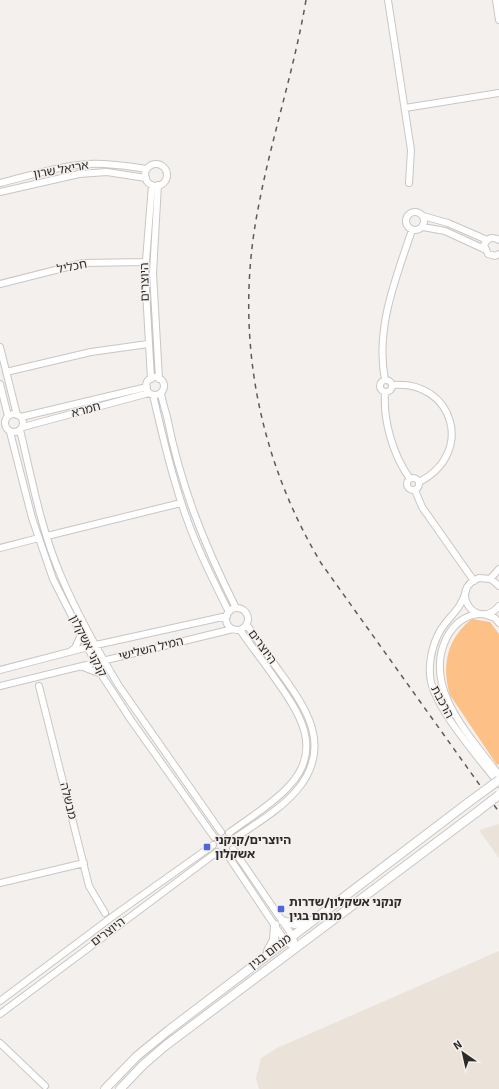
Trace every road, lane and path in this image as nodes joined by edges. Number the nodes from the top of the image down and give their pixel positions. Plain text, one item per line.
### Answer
1 (388, 0) edge
2 (496, 0) edge
3 (499, 20) edge
4 (499, 94) edge
5 (405, 108) junction
6 (147, 169) junction
7 (146, 178) junction
8 (0, 183) edge
9 (409, 183) dead end
10 (155, 185) junction
11 (0, 192) edge
12 (422, 216) junction
13 (423, 227) junction
14 (412, 230) junction
15 (499, 239) edge
16 (487, 240) junction
17 (484, 249) junction
18 (498, 257) edge
19 (145, 262) junction
20 (0, 284) edge
21 (148, 344) junction
22 (0, 347) edge
23 (6, 372) junction
24 (151, 379) junction
25 (159, 379) junction
26 (385, 380) junction
27 (0, 384) edge
28 (392, 385) junction
29 (150, 391) junction
30 (385, 392) junction
31 (161, 393) junction
32 (19, 416) junction
33 (4, 419) edge
34 (22, 428) junction
35 (6, 431) edge
36 (410, 479) junction
37 (419, 482) junction
38 (415, 490) junction
39 (181, 503) junction
40 (46, 536) junction
41 (38, 538) junction
42 (0, 548) edge
43 (499, 570) edge
44 (490, 579) junction
45 (474, 581) junction
46 (499, 586) edge
47 (466, 591) junction
48 (499, 606) edge
49 (236, 608) junction
50 (228, 614) junction
51 (481, 614) junction
52 (499, 623) edge
53 (247, 625) junction
54 (233, 629) junction
55 (240, 630) junction
56 (89, 631) junction
57 (81, 635) junction
58 (107, 642) junction
59 (96, 645) junction
60 (88, 647) junction
61 (70, 652) junction
62 (121, 656) junction
63 (104, 661) junction
64 (95, 662) junction
65 (79, 667) junction
66 (0, 670) edge
67 (110, 671) junction
68 (101, 674) junction
69 (45, 676) junction
70 (30, 679) junction
71 (0, 686) edge
72 (39, 686) junction
73 (499, 775) edge
74 (499, 780) edge
75 (499, 785) edge
76 (499, 795) edge
77 (221, 832) junction
78 (229, 833) junction
79 (214, 837) junction
80 (234, 839) junction
81 (212, 845) junction
82 (233, 849) junction
83 (217, 852) junction
84 (227, 854) junction
85 (84, 863) junction
86 (0, 883) edge
87 (105, 912) junction
88 (116, 914) junction
89 (318, 916) junction
90 (283, 920) junction
91 (103, 924) junction
92 (275, 925) junction
93 (292, 935) junction
94 (285, 940) junction
95 (296, 948) junction
96 (265, 955) junction
97 (0, 991) edge
98 (2, 999) edge
99 (0, 1014) edge
100 (0, 1043) edge
101 (45, 1086) dead end
102 (104, 1089) edge
103 (120, 1089) edge

1 - 5 street
2 - 3 street
4 - 5 street
5 - 9 street
6 - 7 street
6 - 8 street, אריאל שרון
6 - 10 street
7 - 10 street
7 - 11 street, אריאל שרון
10 - 19 street, היוצרים
10 - 25 street, היוצרים
12 - 13 street
12 - 14 street
12 - 16 street
13 - 14 street
13 - 17 street
14 - 26 street
15 - 16 street
16 - 17 street
17 - 18 street
19 - 20 street, חכליל
19 - 21 street, היוצרים
21 - 23 street
21 - 24 street, היוצרים
22 - 23 street
23 - 32 street
24 - 25 street
24 - 29 street
25 - 31 street
26 - 28 street
26 - 30 street
27 - 33 street
28 - 30 street
28 - 37 street
29 - 31 street
29 - 32 street, חמרא
29 - 34 street, חמרא
29 - 39 street
30 - 36 street
31 - 49 street
32 - 33 street, חמרא
32 - 34 street, קנקני אשקלון
33 - 35 street, קנקני אשקלון
34 - 35 street, חמרא
34 - 40 street, קנקני אשקלון
35 - 41 street, קנקני אשקלון
36 - 37 street
36 - 38 street
37 - 38 street
38 - 45 street
39 - 40 street
39 - 50 street
40 - 56 street, קנקני אשקלון
41 - 42 street
41 - 57 street, קנקני אשקלון
43 - 44 street
44 - 45 street
44 - 46 street
45 - 47 street, הרכבת
47 - 51 street
47 - 75 street, הרכבת
48 - 51 street, הרכבת
49 - 50 street
49 - 53 street
50 - 54 street
50 - 58 street, המיל השלישי
51 - 52 street
51 - 73 street, הרכבת
53 - 55 street
53 - 80 street, היוצרים
54 - 55 street
54 - 62 street, המיל השלישי
55 - 78 street, היוצרים
56 - 58 street
56 - 59 street, קנקני אשקלון
57 - 60 street, קנקני אשקלון
57 - 61 street
58 - 59 street, המיל השלישי
59 - 60 street, המיל השלישי
59 - 63 street, קנקני אשקלון
60 - 61 street, המיל השלישי
60 - 64 street, קנקני אשקלון
61 - 66 street, המיל השלישי
62 - 63 street, המיל השלישי
62 - 67 street
63 - 64 street, המיל השלישי
63 - 67 street, קנקני אשקלון
64 - 65 street, המיל השלישי
64 - 68 street, קנקני אשקלון
65 - 68 street
65 - 69 street, המיל השלישי
67 - 77 street, קנקני אשקלון
68 - 79 street, קנקני אשקלון
69 - 70 street, המיל השלישי
69 - 72 street
70 - 71 street, המיל השלישי
70 - 72 street
72 - 85 street, מבשלה
74 - 89 main road, מנחם בגין, bridge
76 - 95 main road, מנחם בגין, bridge
77 - 78 street
77 - 79 street
78 - 80 street
79 - 81 street
80 - 82 street
81 - 83 street
81 - 88 street, היוצרים
82 - 84 street
82 - 90 street
83 - 84 street
83 - 99 street, היוצרים
84 - 92 street
85 - 86 street
85 - 87 street, מבשלה
87 - 88 street
87 - 91 street
88 - 91 street, היוצרים
89 - 90 main road
89 - 93 main road, מנחם בגין
90 - 93 street
91 - 98 street, היוצרים
92 - 94 street
92 - 96 main road
93 - 94 main road, מנחם בגין
93 - 95 street
94 - 95 street
94 - 96 main road, מנחם בגין
95 - 103 main road, מנחם בגין
96 - 102 main road, מנחם בגין
97 - 98 street
100 - 101 street

